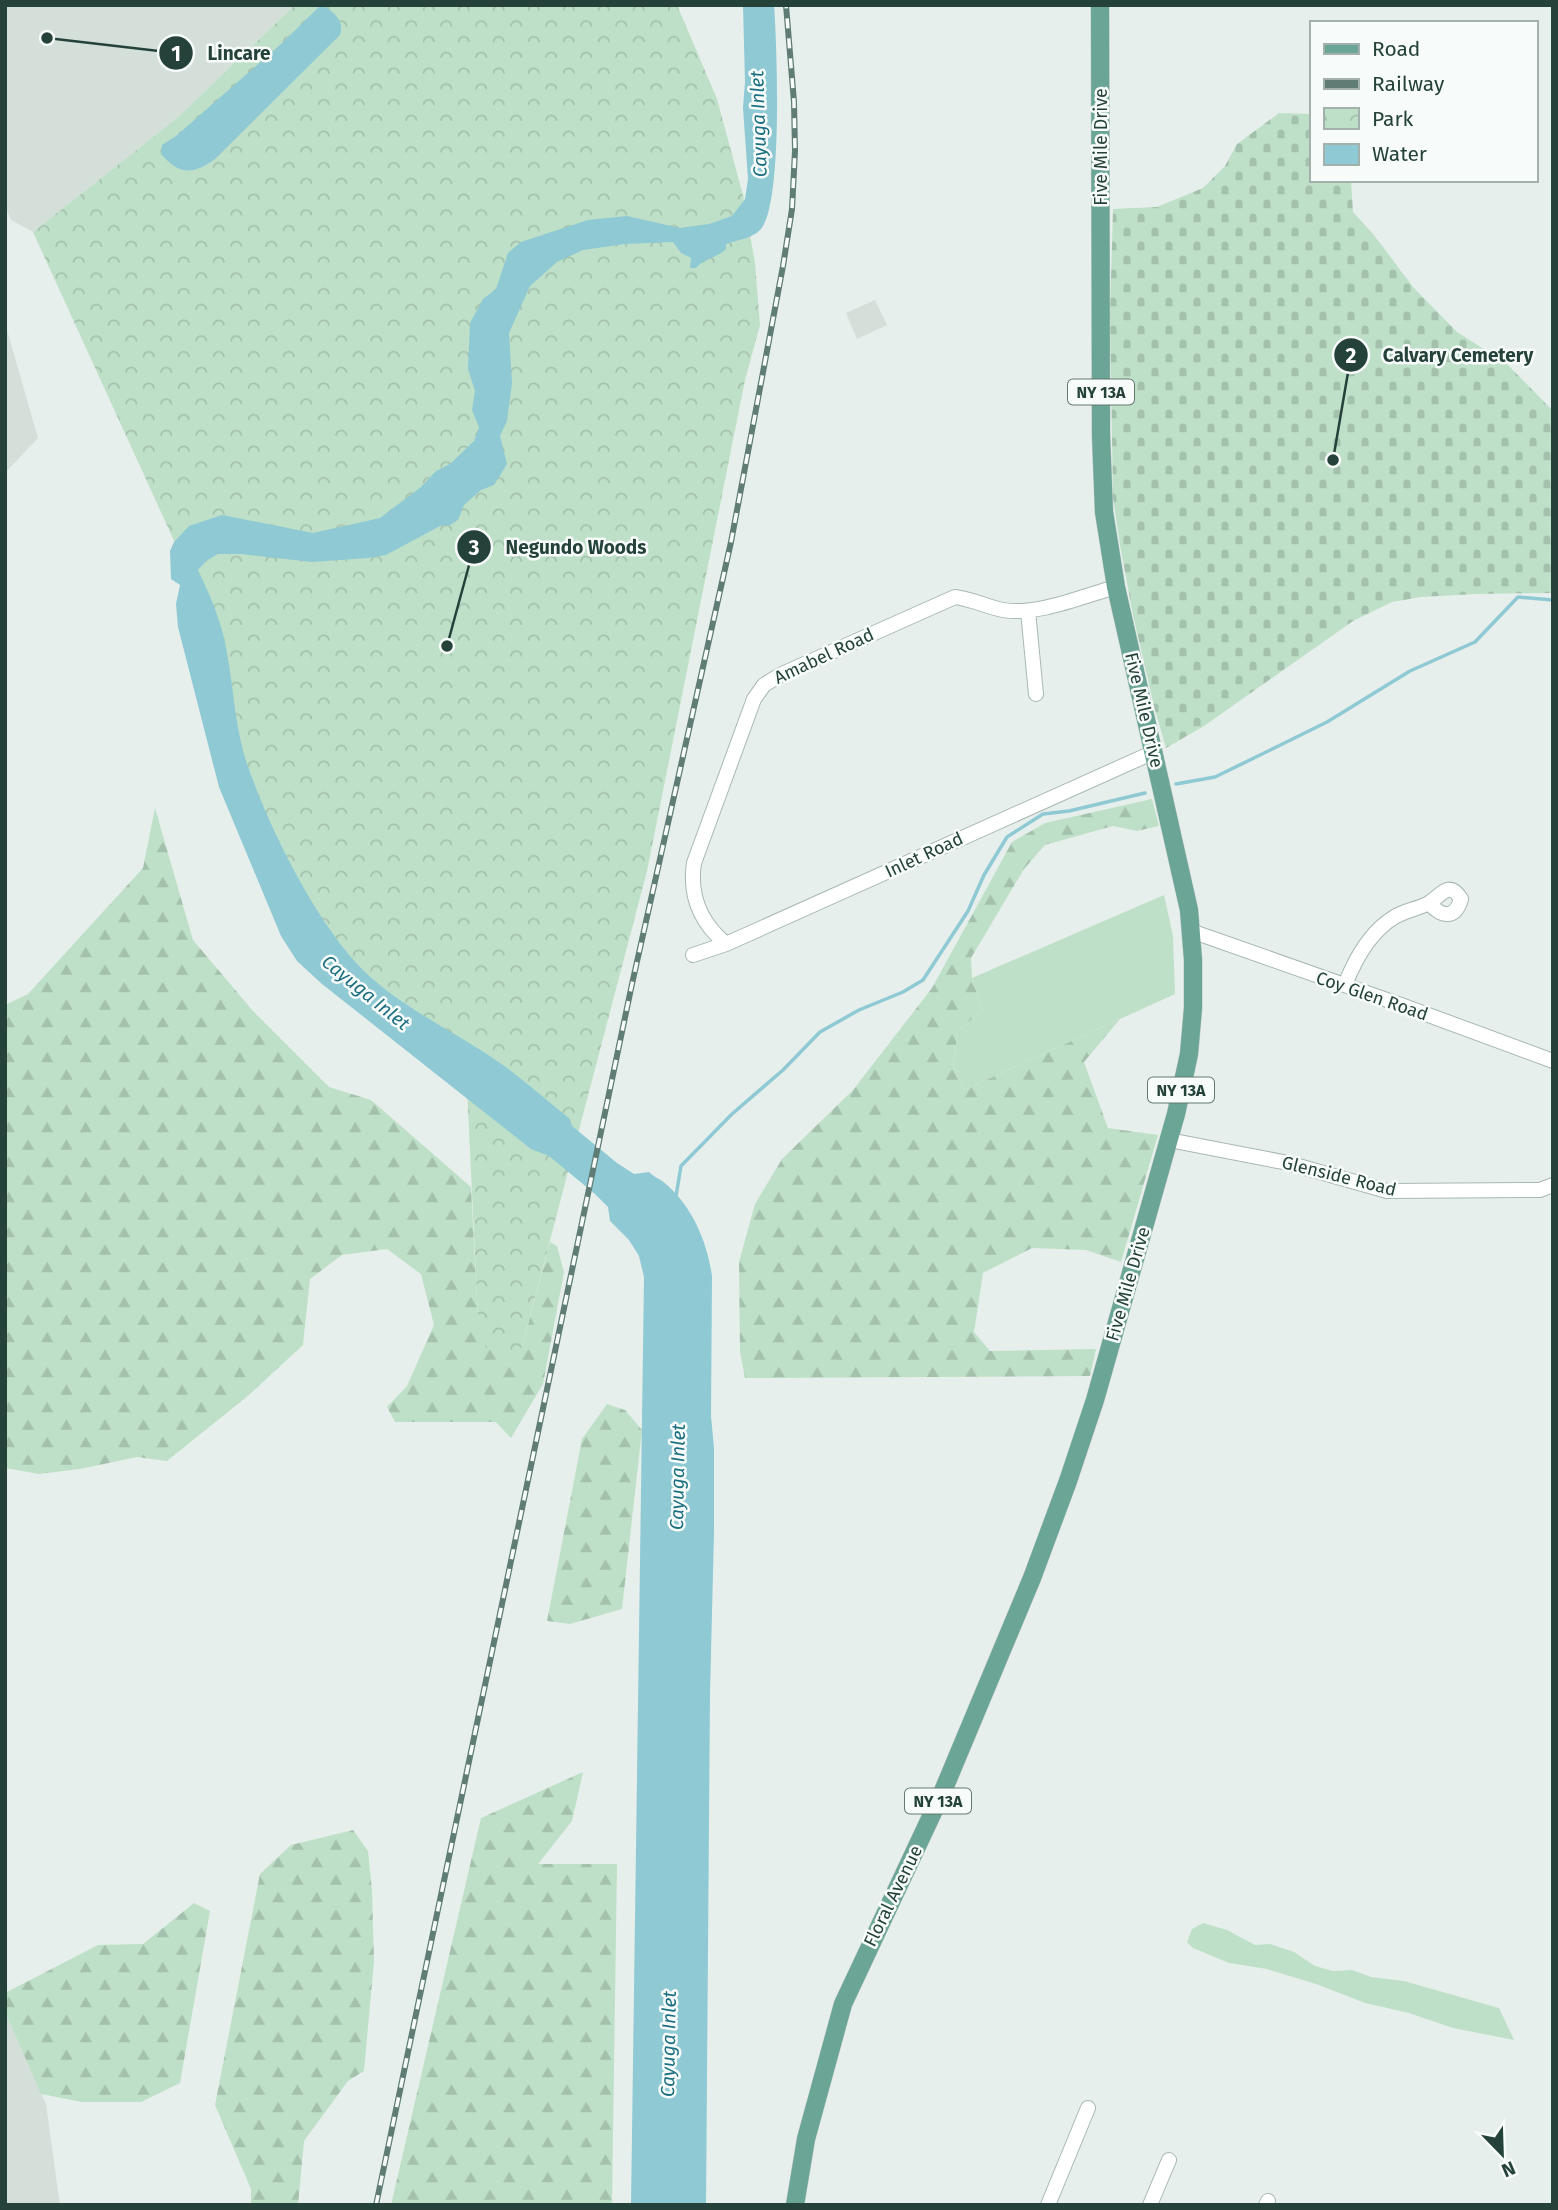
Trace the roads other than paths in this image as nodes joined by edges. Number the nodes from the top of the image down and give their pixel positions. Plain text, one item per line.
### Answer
1 (1100, 5) edge
2 (1116, 587) junction
3 (1028, 611) junction
4 (1036, 694) dead end
5 (1154, 752) junction
6 (1429, 903) dead end
7 (1191, 932) junction
8 (726, 944) junction
9 (693, 955) dead end
10 (1345, 985) junction
11 (1553, 1061) edge
12 (1169, 1140) junction
13 (1553, 1185) edge
14 (1096, 1400) joint
15 (1088, 2108) dead end
16 (1169, 2160) dead end
17 (795, 2205) edge
18 (1048, 2205) edge
19 (1150, 2205) edge

1 - 2 main road, Five Mile Drive / NY 13A
2 - 3 street, Amabel Road
2 - 5 main road, Five Mile Drive / NY 13A
3 - 4 street
3 - 8 street, Amabel Road
5 - 7 main road, Five Mile Drive / NY 13A
5 - 8 street, Inlet Road
6 - 10 street
7 - 10 street, Coy Glen Road
7 - 12 main road, Five Mile Drive / NY 13A
8 - 9 street, Inlet Road
10 - 11 street, Coy Glen Road
12 - 13 street, Glenside Road
12 - 14 main road, Five Mile Drive / NY 13A
14 - 17 main road, Floral Avenue / NY 13A
15 - 18 street
16 - 19 street

